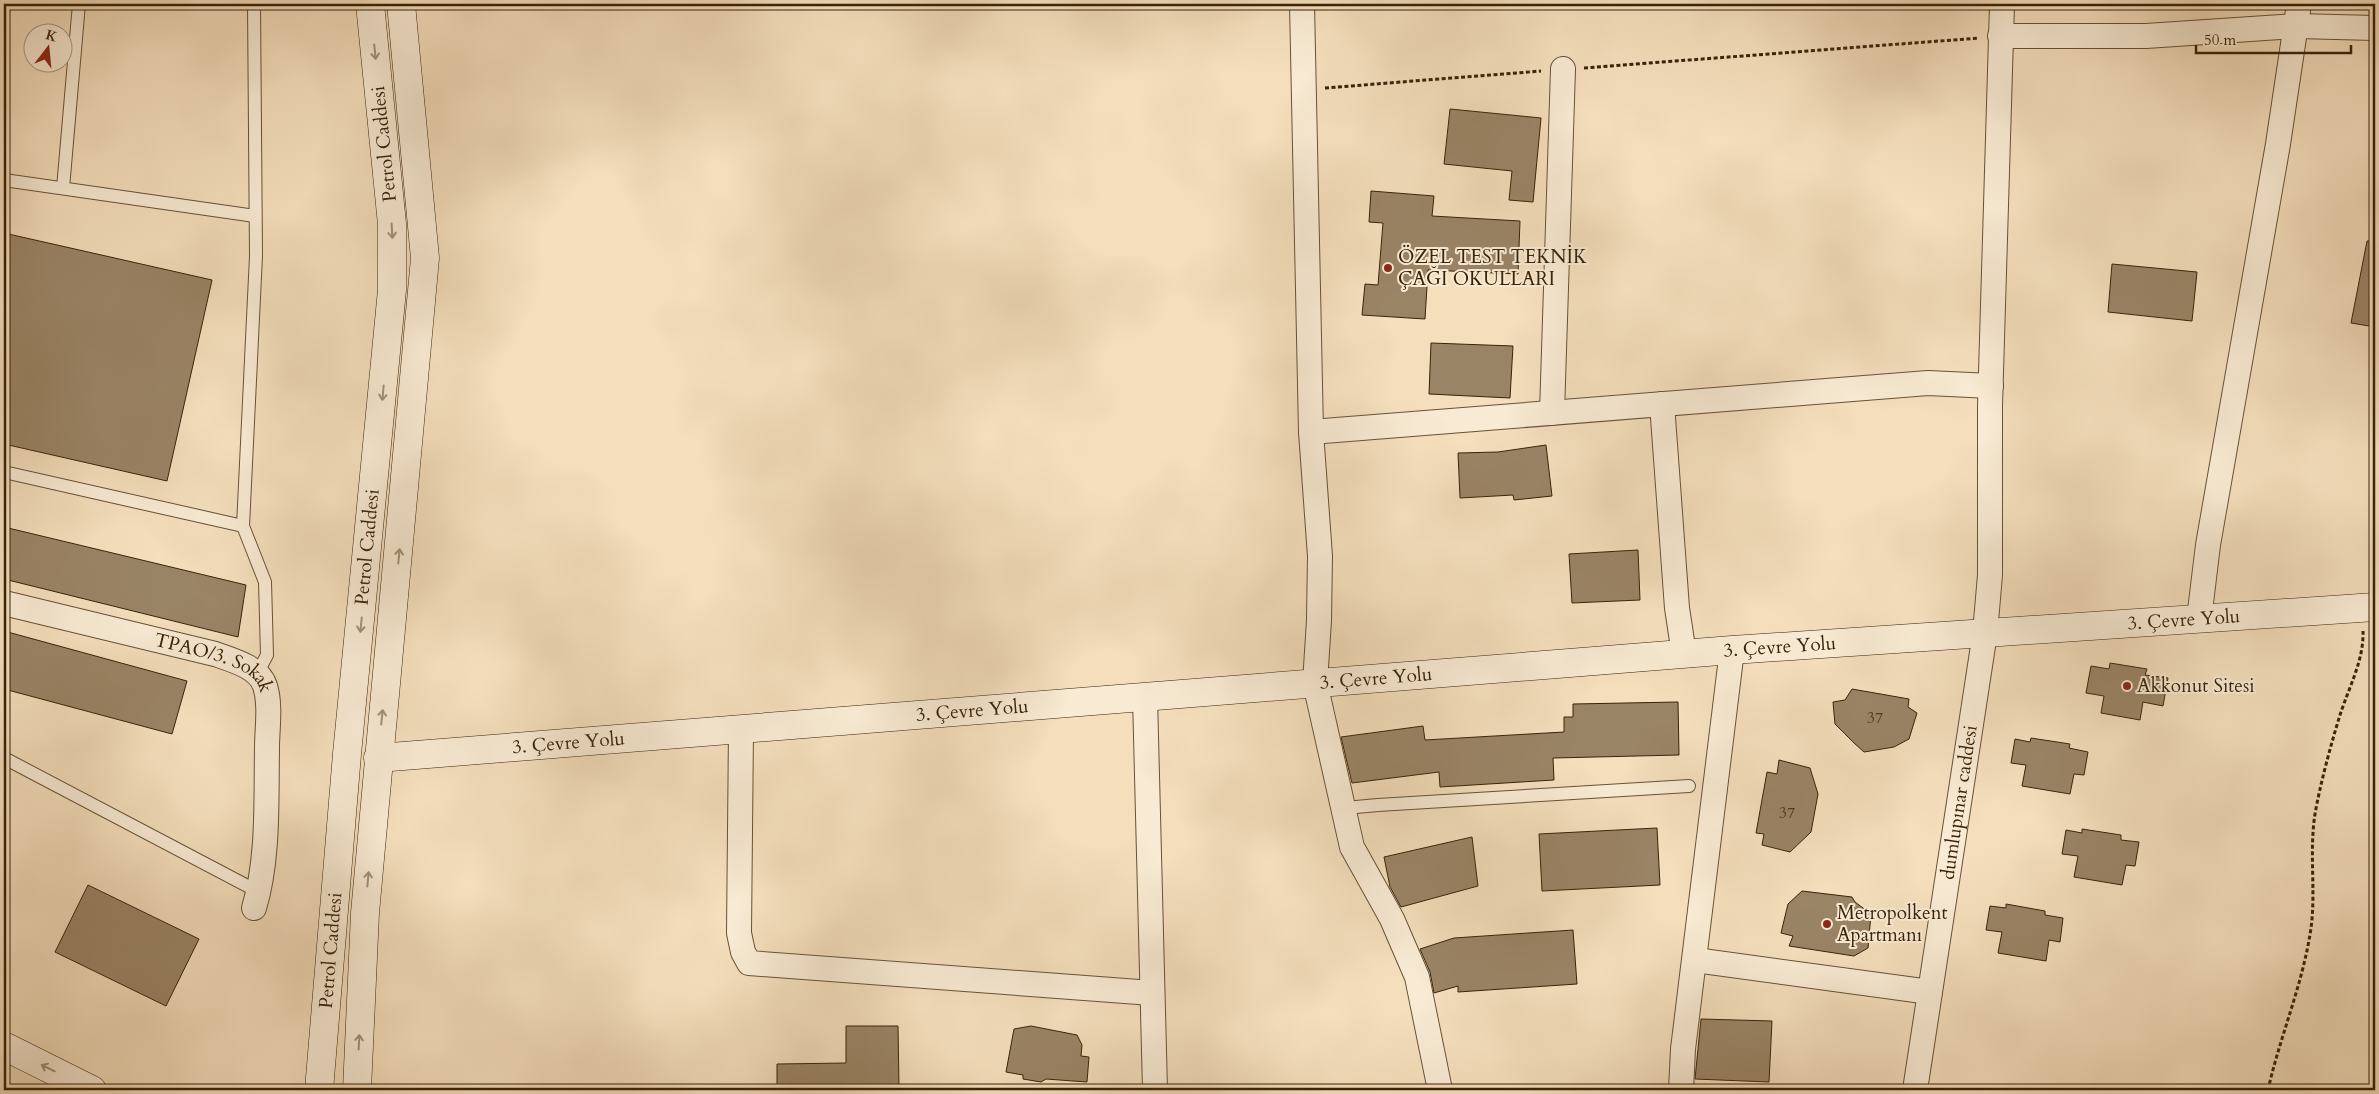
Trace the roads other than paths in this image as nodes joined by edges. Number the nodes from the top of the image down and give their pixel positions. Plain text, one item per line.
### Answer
1 (80, 4) edge
2 (254, 4) edge
3 (370, 4) edge
4 (402, 4) edge
5 (1302, 4) edge
6 (2002, 4) edge
7 (2298, 15) edge
8 (2375, 28) edge
9 (2000, 36) junction
10 (1563, 69) road end
11 (4, 180) edge
12 (63, 188) junction
13 (255, 216) junction
14 (1991, 386) junction
15 (1662, 404) junction
16 (1552, 413) junction
17 (1311, 432) junction
18 (4, 472) edge
19 (243, 526) junction
20 (4, 603) edge
21 (2368, 607) edge
22 (2199, 619) junction
23 (1985, 633) junction
24 (1732, 650) junction
25 (1684, 654) junction
26 (257, 674) junction
27 (1315, 683) junction
28 (1145, 697) junction
29 (741, 728) junction
30 (4, 758) edge
31 (378, 758) junction
32 (1689, 786) dead end
33 (1343, 812) junction
34 (256, 900) joint
35 (1695, 960) junction
36 (1930, 992) junction
37 (1152, 993) junction
38 (4, 1046) edge
39 (92, 1090) edge
40 (319, 1090) edge
41 (357, 1090) edge
42 (1155, 1090) edge
43 (1440, 1090) edge
44 (1680, 1090) edge
45 (1914, 1090) edge

1 - 12 lane
2 - 13 lane
3 -> 40 main road, Petrol Caddesi
31 -> 4 main road, Petrol Caddesi
5 - 17 street
6 - 9 street, dumlupınar caddesi
7 - 8 street
7 - 9 street
7 - 22 street
9 - 14 street, dumlupınar caddesi
10 - 16 street
11 - 12 lane
12 - 13 lane
13 - 19 lane
14 - 15 street
14 - 23 street, dumlupınar caddesi
15 - 16 street
15 - 25 street
16 - 17 street
17 - 27 street
18 - 19 lane
19 - 26 lane
20 - 26 street, TPAO/3. Sokak
21 - 22 main road, 3. Çevre Yolu
22 - 23 main road, 3. Çevre Yolu
23 - 24 main road, 3. Çevre Yolu
23 - 36 street, dumlupınar caddesi
24 - 25 main road, 3. Çevre Yolu
24 - 35 street
25 - 27 main road, 3. Çevre Yolu
26 - 34 street, TPAO/3. Sokak
27 - 28 main road, 3. Çevre Yolu
27 - 33 street
28 - 29 main road, 3. Çevre Yolu
28 - 37 street
29 - 31 main road, 3. Çevre Yolu
29 - 37 street
30 - 34 lane
41 -> 31 main road, Petrol Caddesi
32 - 33 lane
33 - 43 street
35 - 36 street
35 - 44 street
36 - 45 street, dumlupınar caddesi
37 - 42 street
39 -> 38 main road

